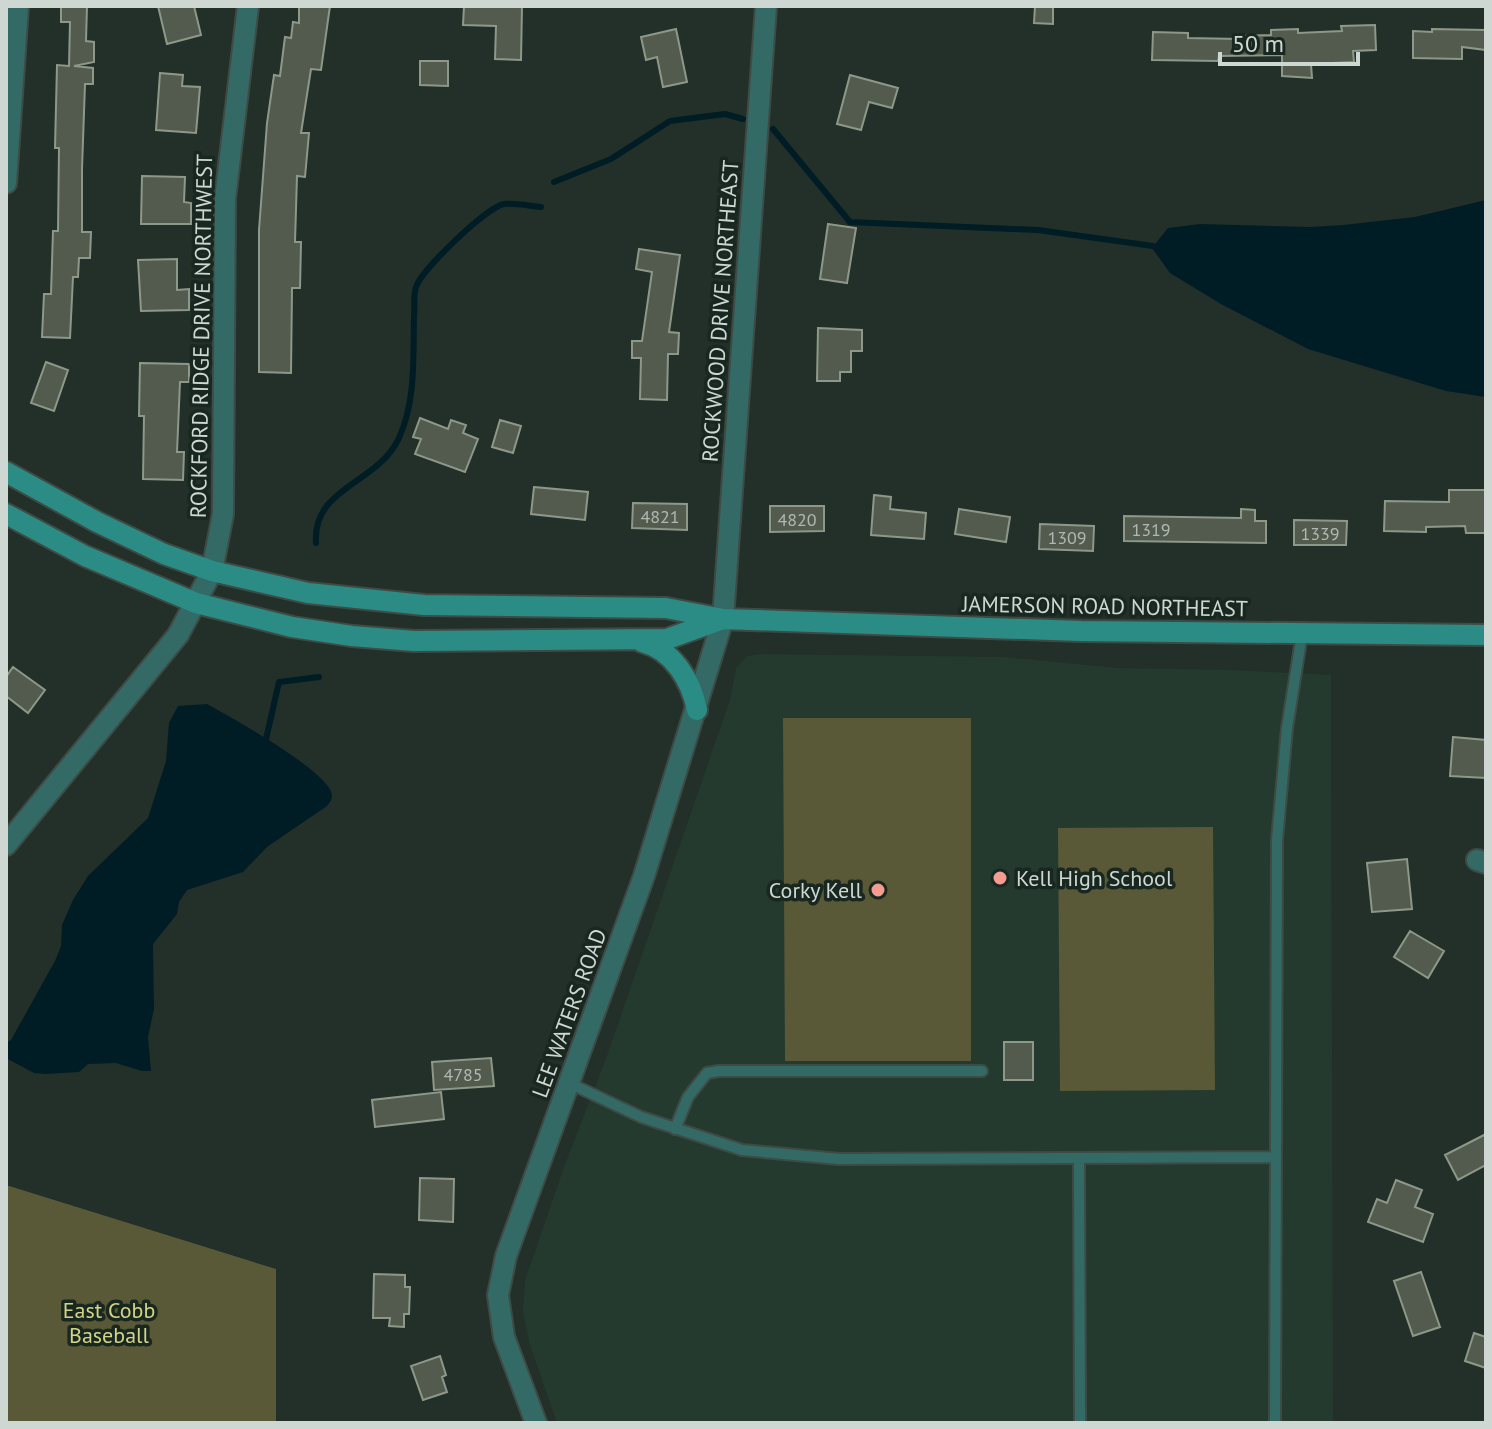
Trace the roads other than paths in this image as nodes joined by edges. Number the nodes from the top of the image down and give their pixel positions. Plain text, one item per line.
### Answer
1 (18, 6) edge
2 (248, 6) edge
3 (766, 6) edge
4 (6, 183) edge
5 (6, 472) edge
6 (6, 514) edge
7 (212, 571) junction
8 (196, 603) junction
9 (723, 619) junction
10 (1302, 634) junction
11 (1486, 635) edge
12 (635, 640) junction
13 (697, 710) junction
14 (6, 845) edge
15 (982, 1071) dead end
16 (569, 1083) junction
17 (675, 1129) junction
18 (1275, 1157) junction
19 (1079, 1159) junction
20 (536, 1423) edge
21 (1080, 1423) edge
22 (1275, 1423) edge

1 - 4 street
2 - 7 street, ROCKFORD RIDGE DRIVE NORTHWEST
3 - 9 street, ROCKWOOD DRIVE NORTHEAST
5 - 7 street, JAMERSON ROAD NORTHEAST
6 - 8 street, JAMERSON ROAD NORTHEAST
7 - 8 street, ROCKFORD RIDGE DRIVE NORTHWEST
7 - 9 street, JAMERSON ROAD NORTHEAST
8 - 12 street, JAMERSON ROAD NORTHEAST
8 - 14 street, ROCKFORD RIDGE DRIVE NORTHWEST
9 - 10 street, JAMERSON ROAD NORTHEAST
9 - 12 street, JAMERSON ROAD NORTHEAST
9 - 13 street, LEE WATERS ROAD
10 - 11 street, JAMERSON ROAD NORTHEAST
10 - 18 lane
12 - 13 street
13 - 16 street, LEE WATERS ROAD
15 - 17 lane
16 - 17 lane
16 - 20 street, LEE WATERS ROAD
17 - 19 lane
18 - 19 lane
18 - 22 lane
19 - 21 lane

